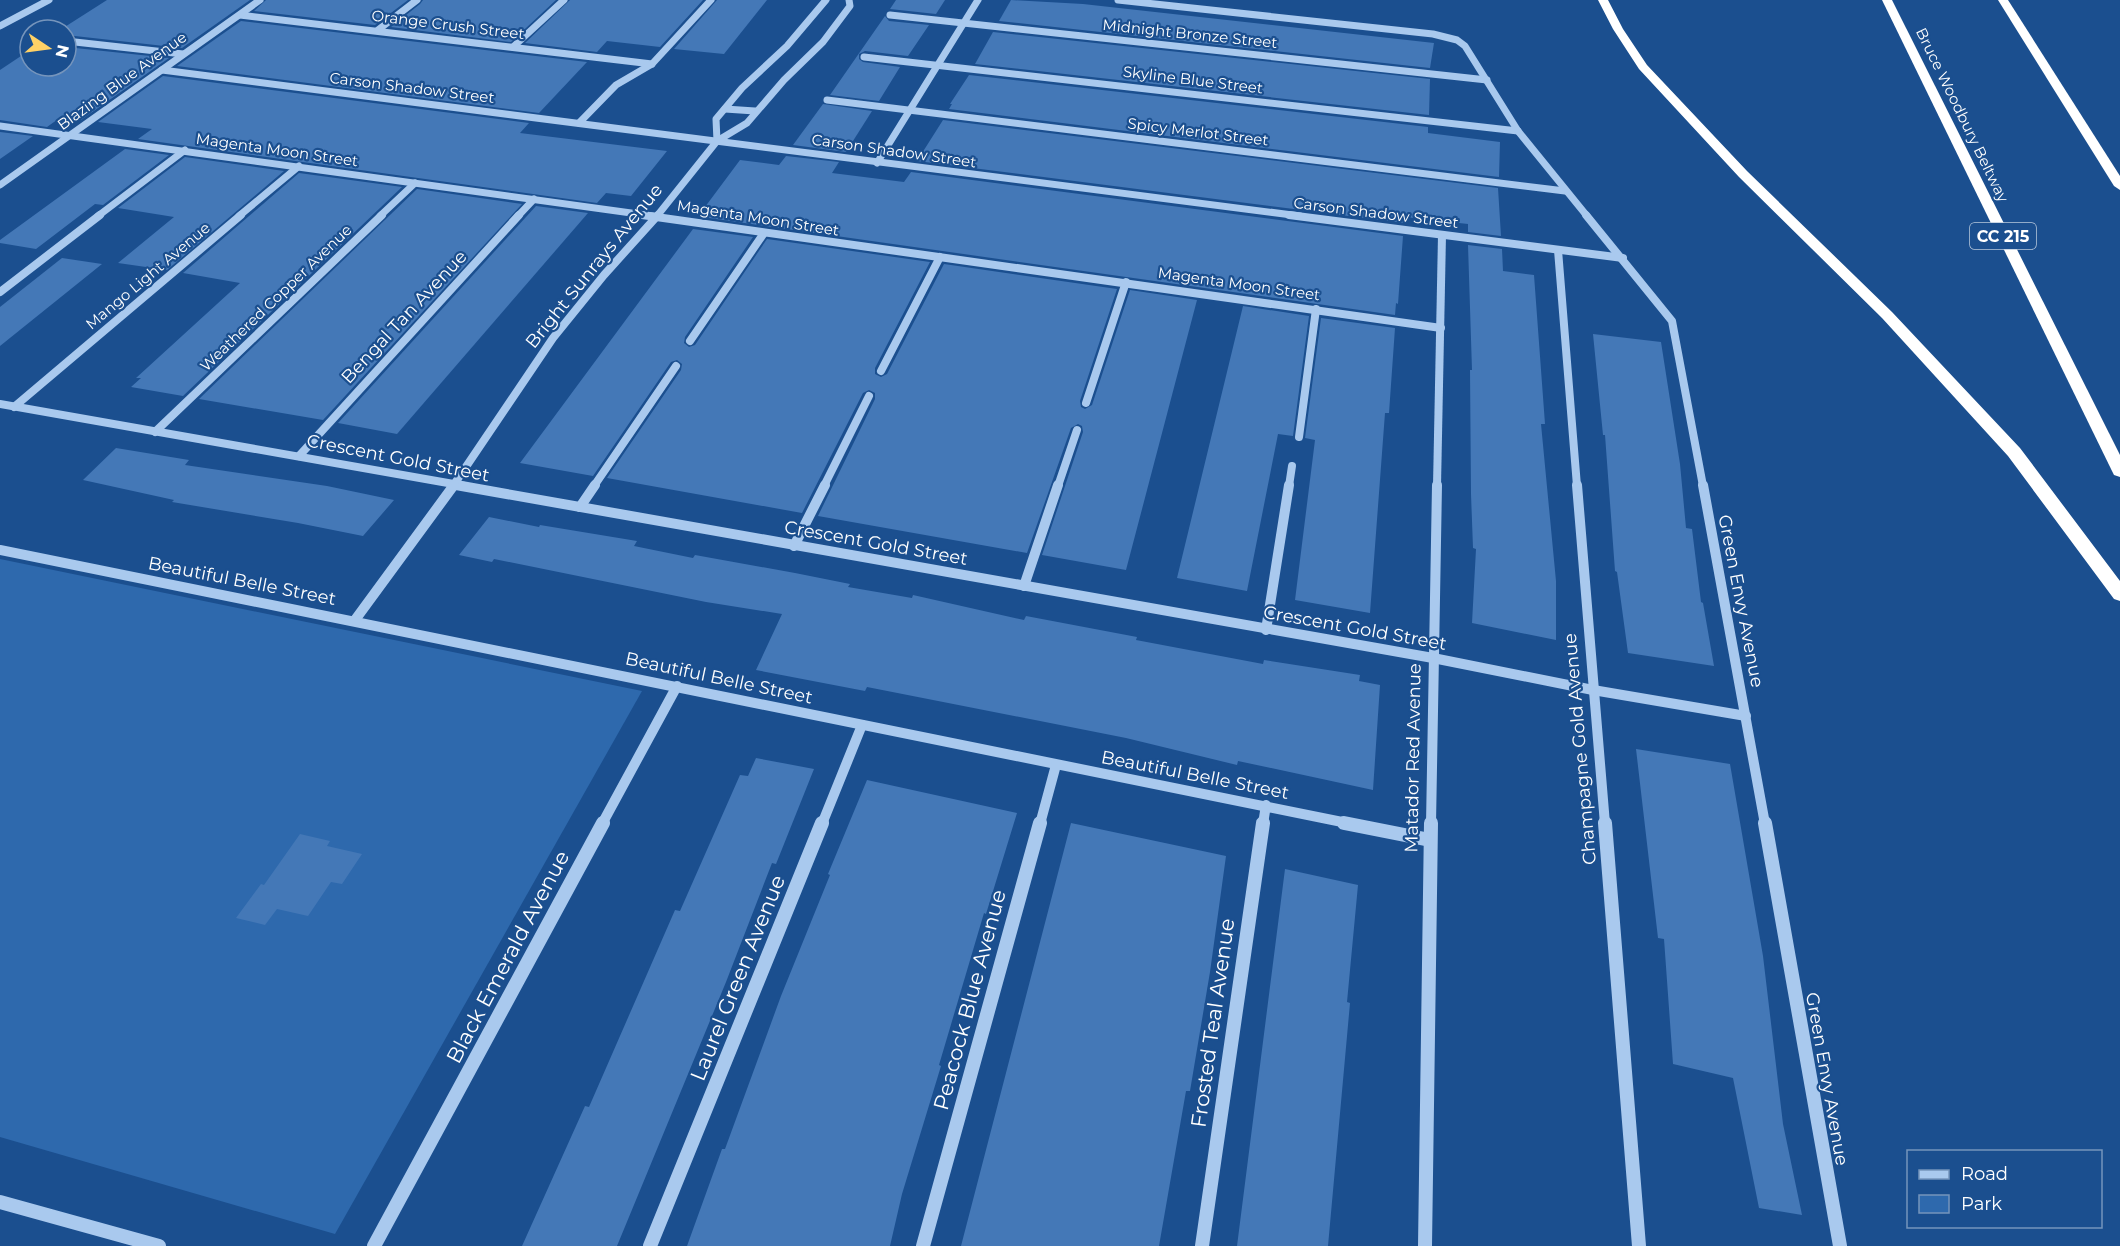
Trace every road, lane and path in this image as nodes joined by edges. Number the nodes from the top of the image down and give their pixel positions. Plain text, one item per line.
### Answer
1 (38, 0) edge
2 (50, 0) edge
3 (260, 0) edge
4 (417, 0) edge
5 (564, 0) edge
6 (711, 0) edge
7 (826, 0) edge
8 (849, 0) edge
9 (978, 0) edge
10 (1118, 0) edge
11 (1603, 0) edge
12 (1887, 0) edge
13 (2003, 0) edge
14 (240, 15) junction
15 (890, 15) dead end
16 (963, 23) junction
17 (0, 26) edge
18 (378, 30) junction
19 (78, 42) edge
20 (513, 46) junction
21 (183, 54) junction
22 (864, 57) dead end
23 (652, 64) junction
24 (938, 64) junction
25 (162, 70) junction
26 (1487, 80) junction
27 (827, 100) dead end
28 (725, 108) junction
29 (909, 110) junction
30 (755, 111) junction
31 (579, 123) junction
32 (0, 126) edge
33 (1518, 131) junction
34 (71, 134) junction
35 (717, 141) junction
36 (184, 150) junction
37 (877, 163) junction
38 (299, 166) junction
39 (416, 183) junction
40 (0, 185) edge
41 (2120, 186) edge
42 (1565, 191) junction
43 (534, 199) junction
44 (657, 216) junction
45 (764, 233) junction
46 (1442, 235) junction
47 (1558, 250) junction
48 (940, 257) junction
49 (1623, 258) junction
50 (1126, 282) junction
51 (0, 292) edge
52 (1316, 309) junction
53 (1441, 328) junction
54 (690, 341) dead end
55 (676, 366) dead end
56 (881, 371) dead end
57 (869, 396) dead end
58 (1086, 403) dead end
59 (0, 404) edge
60 (14, 406) junction
61 (1077, 430) dead end
62 (156, 432) junction
63 (1299, 437) dead end
64 (299, 456) junction
65 (1292, 466) dead end
66 (2120, 471) edge
67 (453, 486) junction
68 (580, 507) junction
69 (794, 546) junction
70 (0, 549) edge
71 (1024, 586) junction
72 (2120, 594) edge
73 (355, 620) junction
74 (1266, 630) junction
75 (1433, 658) junction
76 (677, 686) junction
77 (1593, 690) junction
78 (1746, 716) junction
79 (862, 724) junction
80 (1056, 765) junction
81 (1266, 806) junction
82 (1430, 840) junction
83 (0, 1202) edge
84 (159, 1246) edge
85 (374, 1246) edge
86 (650, 1246) edge
87 (923, 1246) edge
88 (1202, 1246) edge
89 (1425, 1246) edge
90 (1639, 1246) edge
91 (1840, 1246) edge

1 - 17 street
2 - 17 street
3 - 14 street, Blazing Blue Avenue
4 - 18 street
5 - 20 street
6 - 23 street
7 - 28 street
8 - 30 street
9 - 16 street
10 - 26 street, Green Envy Avenue
11 - 72 highway
12 - 66 highway, Bruce Woodbury Beltway / CC 215
13 - 41 highway
14 - 18 street, Orange Crush Street
14 - 21 street, Blazing Blue Avenue
15 - 16 street, Midnight Bronze Street
16 - 24 street
16 - 26 street, Midnight Bronze Street
18 - 20 street, Orange Crush Street
19 - 21 street
20 - 23 street, Orange Crush Street
21 - 25 street, Blazing Blue Avenue
22 - 24 street, Skyline Blue Street
23 - 31 street
24 - 29 street
24 - 33 street, Skyline Blue Street
25 - 31 street, Carson Shadow Street
25 - 34 street, Blazing Blue Avenue
26 - 33 street, Green Envy Avenue
27 - 29 street, Spicy Merlot Street
28 - 30 street
28 - 35 street
29 - 37 street
29 - 42 street, Spicy Merlot Street
30 - 35 street
31 - 35 street, Carson Shadow Street
32 - 34 street, Magenta Moon Street
33 - 42 street, Green Envy Avenue
34 - 36 street, Magenta Moon Street
34 - 40 street, Blazing Blue Avenue
35 - 37 street, Carson Shadow Street
35 - 44 street, Bright Sunrays Avenue
36 - 38 street, Magenta Moon Street
36 - 51 street
37 - 46 street, Carson Shadow Street
38 - 39 street, Magenta Moon Street
38 - 60 street, Mango Light Avenue
39 - 43 street, Magenta Moon Street
39 - 62 street, Weathered Copper Avenue
42 - 49 street, Green Envy Avenue
43 - 44 street, Magenta Moon Street
43 - 64 street, Bengal Tan Avenue
44 - 45 street, Magenta Moon Street
44 - 67 street, Bright Sunrays Avenue
45 - 48 street, Magenta Moon Street
45 - 54 street
46 - 47 street, Carson Shadow Street
46 - 53 street, Matador Red Avenue
47 - 49 street, Carson Shadow Street
47 - 77 street, Champagne Gold Avenue
48 - 50 street, Magenta Moon Street
48 - 56 street
49 - 78 street, Green Envy Avenue
50 - 52 street, Magenta Moon Street
50 - 58 street
52 - 53 street, Magenta Moon Street
52 - 63 street
53 - 75 street, Matador Red Avenue
55 - 68 street
57 - 69 street
59 - 60 street, Crescent Gold Street
60 - 62 street, Crescent Gold Street
61 - 71 street
62 - 64 street, Crescent Gold Street
64 - 67 street, Crescent Gold Street
65 - 74 street
67 - 68 street, Crescent Gold Street
67 - 73 street, Bright Sunrays Avenue
68 - 69 street, Crescent Gold Street
69 - 71 street, Crescent Gold Street
70 - 73 street, Beautiful Belle Street
71 - 74 street, Crescent Gold Street
73 - 76 street, Beautiful Belle Street
74 - 75 street, Crescent Gold Street
75 - 77 street, Crescent Gold Street
75 - 82 street, Matador Red Avenue
76 - 79 street, Beautiful Belle Street
76 - 85 street, Black Emerald Avenue
77 - 78 street, Crescent Gold Street
77 - 90 street, Champagne Gold Avenue
78 - 91 street, Green Envy Avenue
79 - 80 street, Beautiful Belle Street
79 - 86 street, Laurel Green Avenue
80 - 81 street, Beautiful Belle Street
80 - 87 street, Peacock Blue Avenue
81 - 82 street, Beautiful Belle Street
81 - 88 street, Frosted Teal Avenue
82 - 89 street, Matador Red Avenue
83 - 84 street

